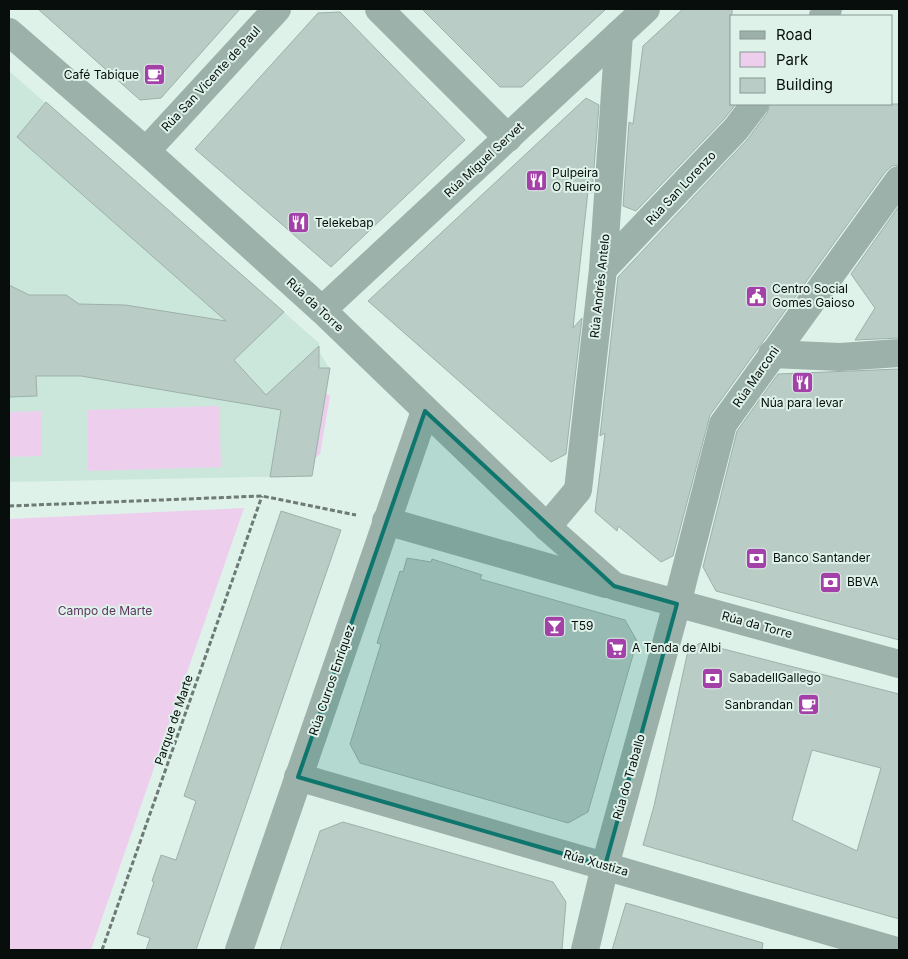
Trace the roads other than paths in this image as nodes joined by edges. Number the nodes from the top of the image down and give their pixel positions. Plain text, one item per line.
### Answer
1 (277, 9) edge
2 (379, 9) edge
3 (646, 9) edge
4 (9, 32) edge
5 (619, 34) junction
6 (754, 105) edge
7 (508, 138) junction
8 (146, 151) junction
9 (899, 180) edge
10 (603, 269) junction
11 (322, 310) junction
12 (899, 353) edge
13 (772, 354) junction
14 (425, 411) junction
15 (386, 521) junction
16 (547, 526) junction
17 (614, 586) junction
18 (677, 604) junction
19 (899, 664) edge
20 (298, 777) junction
21 (605, 866) junction
22 (239, 950) edge
23 (585, 950) edge
24 (893, 950) edge

1 - 8 street, Rúa San Vicente de Paul
2 - 7 street
3 - 5 street, Rúa Miguel Servet
4 - 8 street, Rúa da Torre
5 - 7 street, Rúa Miguel Servet
5 - 10 street, Rúa Andrés Antelo
6 - 10 street, Rúa San Lorenzo
7 - 11 street, Rúa Miguel Servet
8 - 11 street, Rúa da Torre
9 - 13 street, Rúa Marconi
10 - 16 street, Rúa Andrés Antelo
11 - 14 street, Rúa da Torre
12 - 13 street
13 - 18 street, Rúa Marconi
14 - 15 street, Rúa Curros Enríquez
14 - 16 street, Rúa da Torre
15 - 17 street, Rúa da Torre
15 - 20 street, Rúa Curros Enríquez
16 - 17 street, Rúa da Torre
17 - 18 street, Rúa da Torre
18 - 19 street, Rúa da Torre
18 - 21 street, Rúa do Traballo
20 - 21 street, Rúa Xustiza
20 - 22 street, Rúa Curros Enríquez
21 - 23 street, Rúa do Traballo
21 - 24 street, Rúa Xustiza

